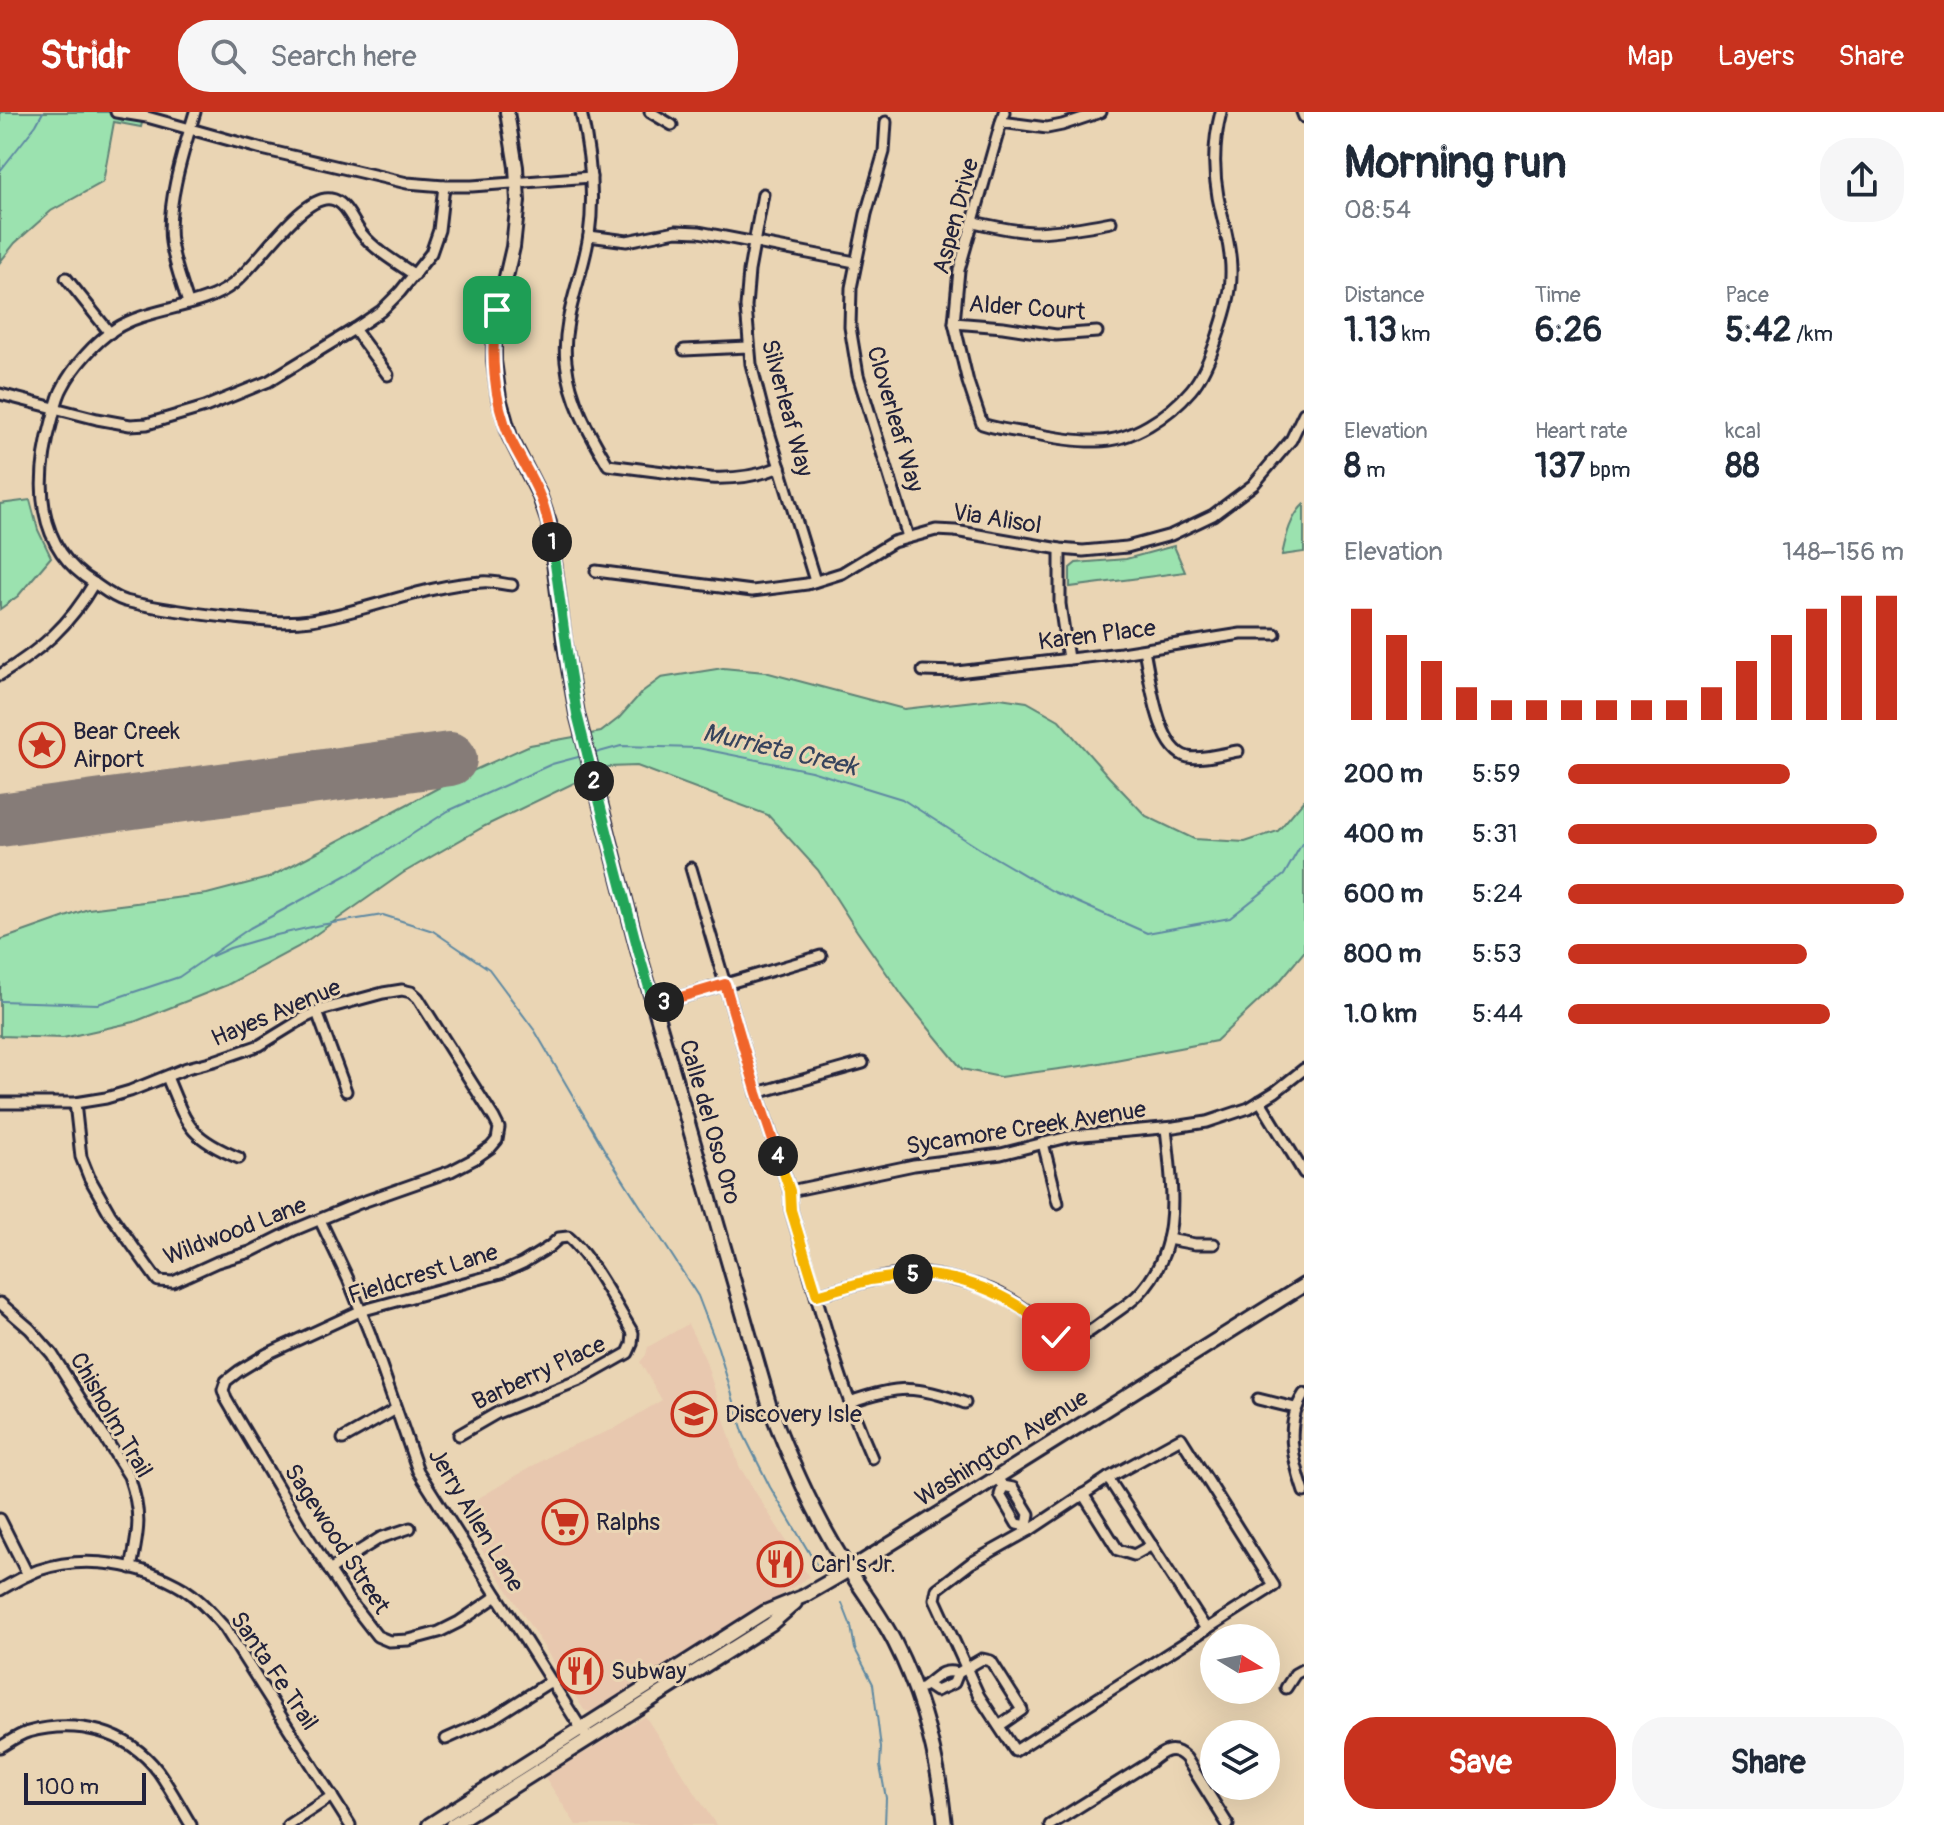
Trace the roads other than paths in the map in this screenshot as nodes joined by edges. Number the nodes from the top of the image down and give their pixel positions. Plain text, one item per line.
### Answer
1 (116, 112) edge
2 (195, 112) edge
3 (507, 112) edge
4 (581, 112) edge
5 (650, 112) edge
6 (1101, 112) edge
7 (1221, 112) edge
8 (1003, 117) edge
9 (886, 122) dead end
10 (672, 125) dead end
11 (190, 128) junction
12 (591, 177) junction
13 (517, 183) junction
14 (444, 186) junction
15 (763, 194) dead end
16 (973, 222) junction
17 (1111, 222) dead end
18 (589, 236) junction
19 (754, 242) junction
20 (855, 262) junction
21 (415, 275) junction
22 (66, 278) dead end
23 (188, 303) junction
24 (954, 323) junction
25 (354, 329) junction
26 (1097, 332) dead end
27 (110, 333) junction
28 (748, 347) junction
29 (684, 350) dead end
30 (388, 375) dead end
31 (0, 394) edge
32 (56, 409) junction
33 (1304, 413) edge
34 (780, 467) junction
35 (908, 537) junction
36 (1060, 549) junction
37 (596, 571) dead end
38 (815, 581) junction
39 (94, 583) junction
40 (512, 585) dead end
41 (1275, 634) dead end
42 (1144, 650) junction
43 (1068, 659) junction
44 (923, 671) dead end
45 (0, 675) edge
46 (1238, 751) dead end
47 (691, 868) dead end
48 (821, 956) dead end
49 (725, 984) junction
50 (654, 1005) junction
51 (317, 1012) junction
52 (863, 1063) dead end
53 (1304, 1069) edge
54 (167, 1077) junction
55 (346, 1091) dead end
56 (757, 1093) junction
57 (1260, 1101) junction
58 (0, 1103) edge
59 (75, 1103) junction
60 (499, 1128) joint
61 (1166, 1128) junction
62 (1043, 1143) junction
63 (239, 1158) dead end
64 (1304, 1173) edge
65 (790, 1191) junction
66 (1058, 1203) dead end
67 (320, 1220) junction
68 (1168, 1239) junction
69 (1214, 1244) dead end
70 (1304, 1285) edge
71 (817, 1295) junction
72 (0, 1303) edge
73 (360, 1311) junction
74 (632, 1344) joint
75 (223, 1390) joint
76 (1304, 1394) edge
77 (1258, 1399) dead end
78 (850, 1402) junction
79 (965, 1403) dead end
80 (1295, 1408) junction
81 (396, 1409) junction
82 (459, 1435) dead end
83 (343, 1439) dead end
84 (872, 1458) dead end
85 (1108, 1478) junction
86 (999, 1482) junction
87 (1304, 1492) edge
88 (1083, 1494) junction
89 (1025, 1508) junction
90 (1012, 1516) junction
91 (0, 1519) edge
92 (410, 1528) dead end
93 (1029, 1528) junction
94 (1152, 1545) junction
95 (131, 1568) junction
96 (329, 1570) junction
97 (849, 1570) junction
98 (28, 1575) junction
99 (0, 1590) edge
100 (497, 1596) junction
101 (804, 1596) junction
102 (1203, 1624) edge
103 (1214, 1624) edge
104 (1200, 1633) edge
105 (724, 1638) junction
106 (1304, 1669) edge
107 (962, 1671) junction
108 (669, 1673) junction
109 (941, 1674) junction
110 (682, 1680) junction
111 (551, 1681) junction
112 (946, 1687) junction
113 (921, 1688) junction
114 (1286, 1688) dead end
115 (630, 1713) junction
116 (999, 1726) junction
117 (584, 1734) junction
118 (446, 1739) dead end
119 (0, 1747) edge
120 (332, 1796) junction
121 (191, 1825) edge
122 (288, 1825) edge
123 (350, 1825) edge
124 (429, 1825) edge
125 (452, 1825) edge
126 (945, 1825) edge
127 (1050, 1825) edge
128 (1228, 1825) edge

1 - 11 street
2 - 11 street
3 - 13 main road, Calle del Oso Oro
4 - 12 street
5 - 10 street
6 - 8 street
7 - 24 street, Aspen Drive
8 - 16 street, Aspen Drive
9 - 20 street, Cloverleaf Way
11 - 14 street
11 - 23 street
12 - 13 street
12 - 18 street
13 - 14 street
13 - 50 main road, Calle del Oso Oro
14 - 21 street
15 - 19 street, Silverleaf Way
16 - 17 street
16 - 24 street, Aspen Drive
18 - 19 street
18 - 34 street
19 - 20 street
19 - 28 street, Silverleaf Way
20 - 35 street, Cloverleaf Way
21 - 23 street
21 - 25 street
22 - 27 street
23 - 27 street
24 - 26 street, Alder Court
25 - 30 street
25 - 32 street
27 - 32 street
28 - 29 street
28 - 34 street, Silverleaf Way
31 - 32 street
32 - 39 street
33 - 36 street, Via Alisol
34 - 38 street, Silverleaf Way
35 - 36 street, Via Alisol
35 - 38 street, Via Alisol
36 - 43 street
37 - 38 street, Via Alisol
39 - 40 street
39 - 45 street
41 - 42 street, Karen Place
42 - 43 street, Karen Place
42 - 46 street
43 - 44 street, Karen Place
47 - 49 street
48 - 49 street
49 - 50 street
49 - 56 street
50 - 97 main road, Calle del Oso Oro
51 - 54 street, Hayes Avenue
51 - 55 street
51 - 60 street, Hayes Avenue
52 - 56 street
53 - 57 street, Sycamore Creek Avenue
54 - 59 street, Hayes Avenue
54 - 63 street
56 - 65 street
57 - 61 street, Sycamore Creek Avenue
57 - 64 street
58 - 59 street, Hayes Avenue
59 - 67 street, Wildwood Lane
60 - 67 street, Wildwood Lane
61 - 62 street, Sycamore Creek Avenue
61 - 68 street
62 - 65 street, Sycamore Creek Avenue
62 - 66 street
65 - 71 street
67 - 73 street, Jerry Allen Lane
68 - 69 street
68 - 71 street
70 - 86 main road, Washington Avenue
71 - 78 street
72 - 95 street, Chisholm Trail
73 - 74 street, Fieldcrest Lane
73 - 75 street, Fieldcrest Lane
73 - 81 street, Jerry Allen Lane
74 - 82 street, Barberry Place
75 - 96 street, Sagewood Street
76 - 80 street
77 - 80 street
78 - 79 street
78 - 84 street
80 - 87 street
81 - 83 street
81 - 100 street, Jerry Allen Lane
85 - 88 street
85 - 94 street
85 - 103 street
86 - 89 street
86 - 90 street
86 - 97 main road, Washington Avenue
88 - 93 street
88 - 94 street
89 - 90 street
89 - 93 street
90 - 93 street
91 - 98 street
92 - 96 street
93 - 107 street
94 - 102 street
95 - 98 street, Santa Fe Trail
95 - 120 street, Santa Fe Trail
96 - 100 street, Sagewood Street
97 - 101 main road, Washington Avenue
97 - 113 main road, Calle del Oso Oro
98 - 99 street, Santa Fe Trail
100 - 111 street, Jerry Allen Lane
101 - 105 main road, Washington Avenue
101 - 110 main road, Washington Avenue
104 - 116 street
105 - 108 main road, Washington Avenue
105 - 110 main road
106 - 114 street
107 - 109 street
107 - 112 street
107 - 116 street
107 - 116 street
108 - 115 main road
108 - 117 main road, Washington Avenue
109 - 112 street
109 - 113 street
110 - 115 main road, Washington Avenue
111 - 117 street, Jerry Allen Lane
111 - 118 street
112 - 113 street
113 - 126 main road, Calle del Oso Oro
115 - 117 main road, Washington Avenue
117 - 124 main road, Washington Avenue
117 - 125 main road, Washington Avenue
119 - 121 street
120 - 122 street
120 - 123 street, Santa Fe Trail
127 - 128 street

